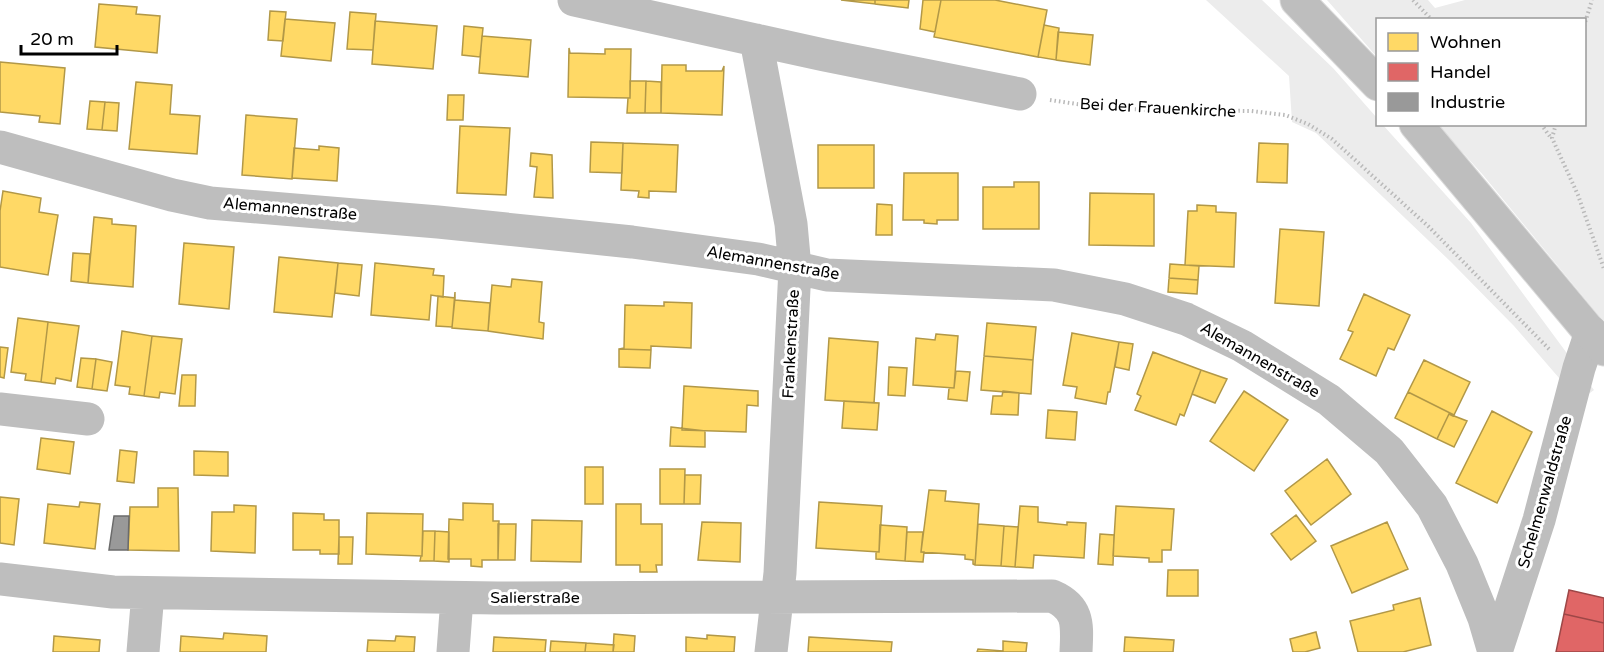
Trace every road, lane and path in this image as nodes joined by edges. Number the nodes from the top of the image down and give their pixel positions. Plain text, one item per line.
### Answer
1 (574, 0) edge
2 (1297, 0) edge
3 (1413, 0) edge
4 (1592, 0) edge
5 (1430, 18) edge
6 (1586, 20) edge
7 (756, 40) junction
8 (1376, 83) edge
9 (1020, 94) joint
10 (1418, 126) edge
11 (1542, 126) edge
12 (1555, 126) edge
13 (1552, 138) junction
14 (0, 147) edge
15 (795, 268) junction
16 (1604, 269) edge
17 (1598, 340) edge
18 (1552, 352) dead end
19 (0, 409) edge
20 (88, 419) dead end
21 (0, 579) edge
22 (147, 593) junction
23 (457, 598) junction
24 (776, 598) junction
25 (143, 652) edge
26 (453, 652) edge
27 (771, 652) edge
28 (1076, 652) edge
29 (1495, 652) edge

1 - 7 street
2 - 8 street
3 - 5 path
4 - 6 path
7 - 9 street
7 - 15 street, Frankenstraße
9 - 18 path, Bei der Frauenkirche
10 - 17 street
11 - 13 path
12 - 13 path
13 - 16 path
14 - 15 street, Alemannenstraße
15 - 24 street, Frankenstraße
15 - 29 street, Alemannenstraße
17 - 29 street, Schelmenwaldstraße
19 - 20 street
21 - 22 street, Salierstraße
22 - 23 street, Salierstraße
22 - 25 street
23 - 24 street, Salierstraße
23 - 26 street
24 - 27 street, Frankenstraße
24 - 28 street, Salierstraße

